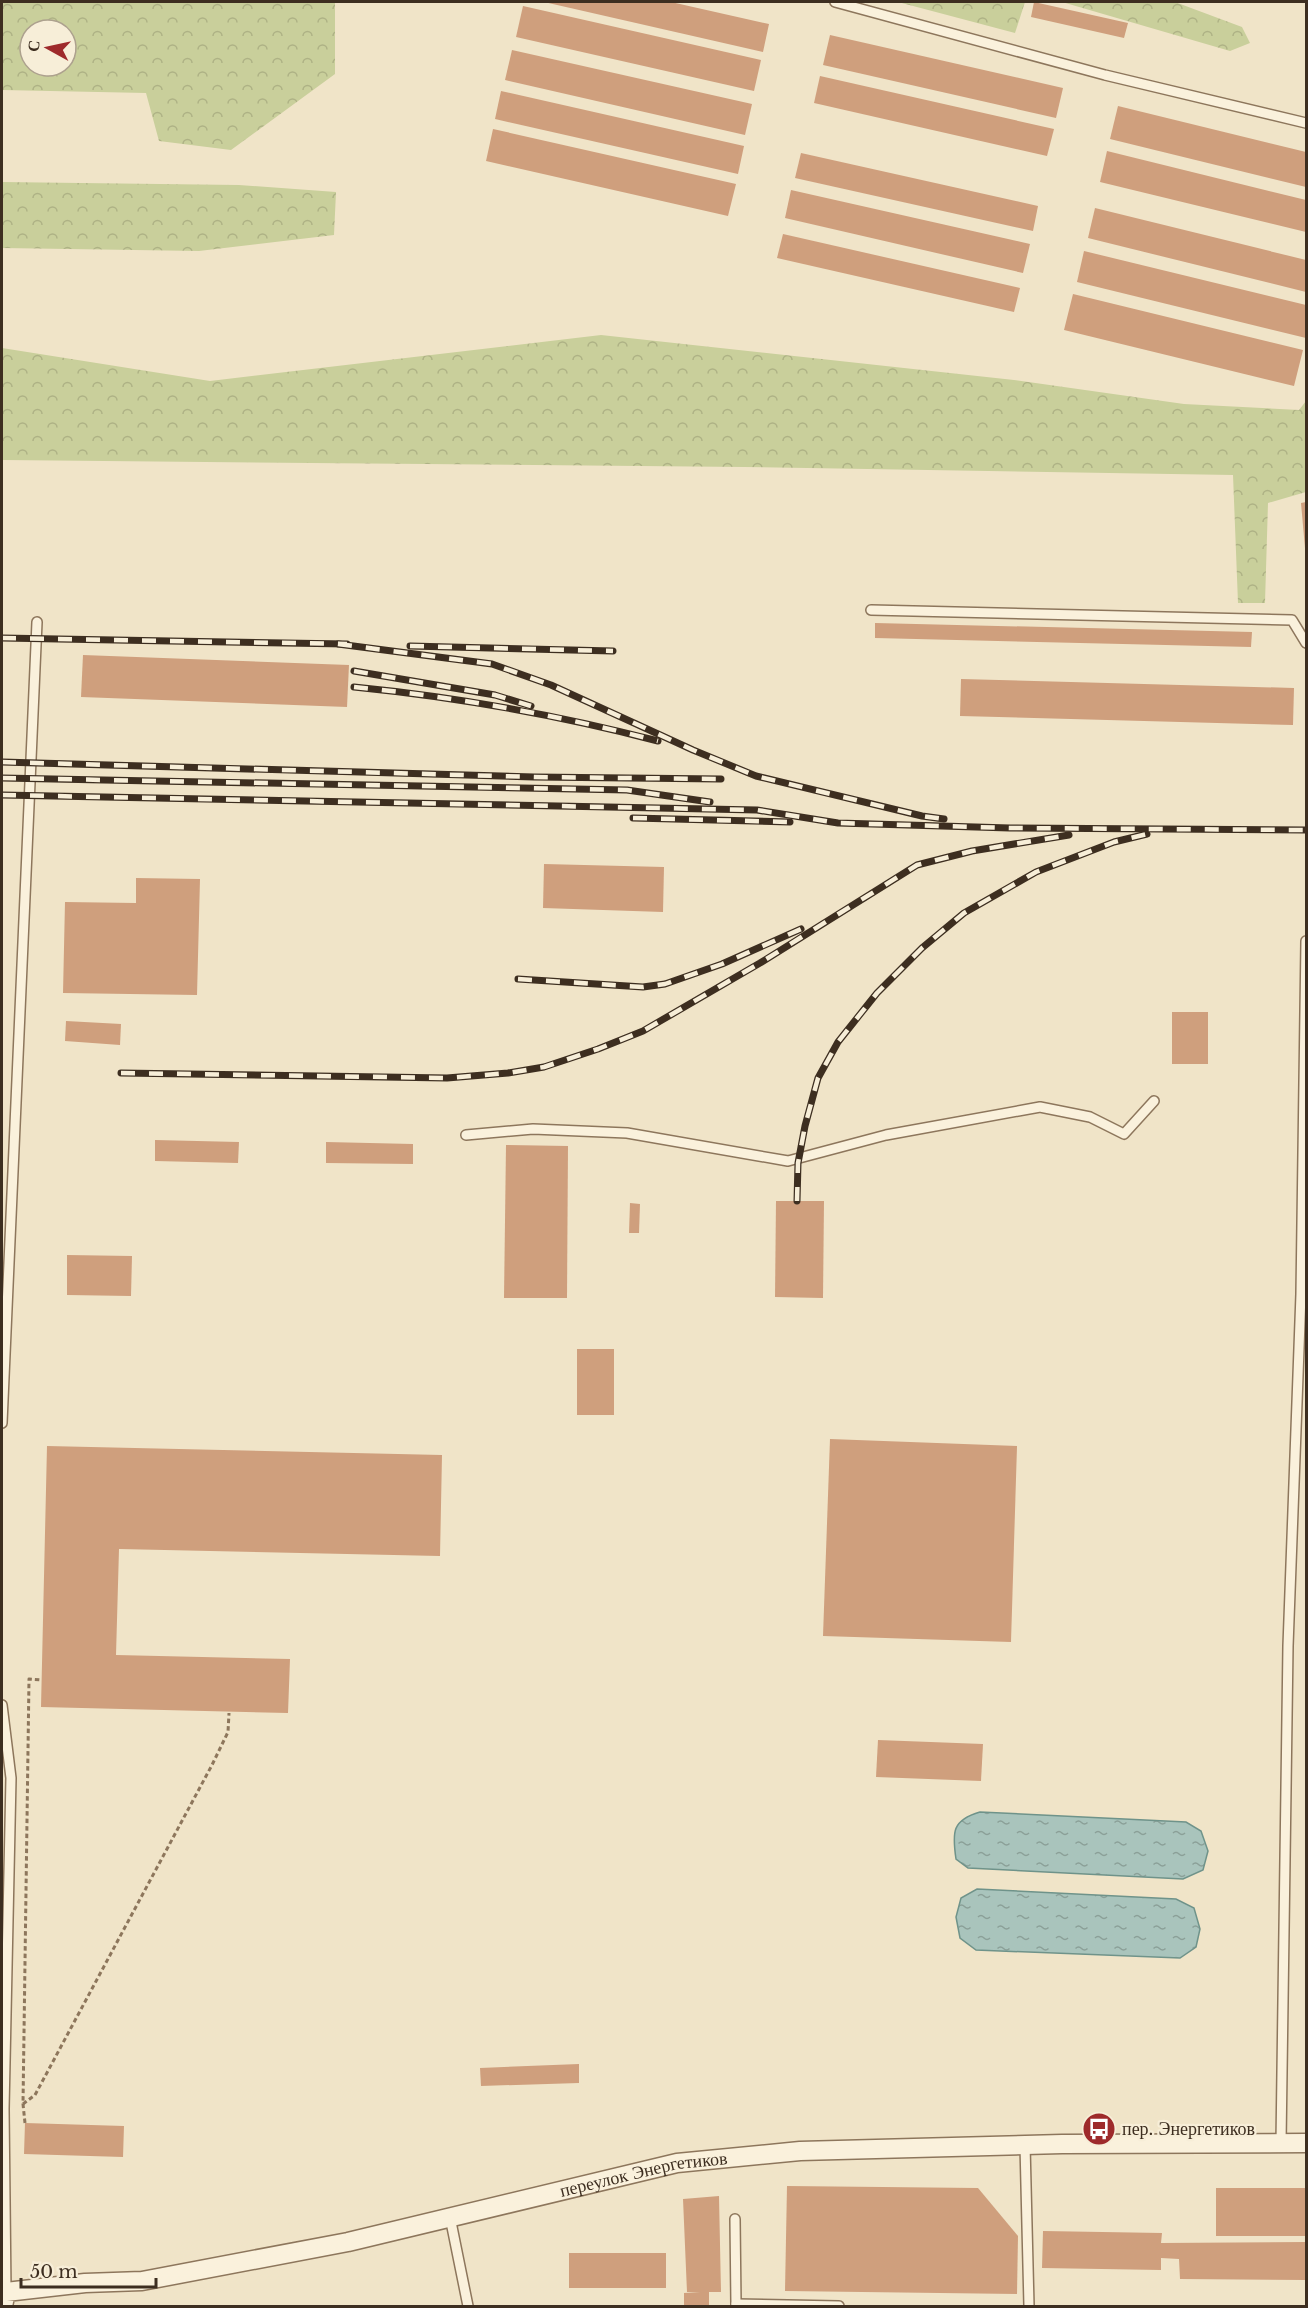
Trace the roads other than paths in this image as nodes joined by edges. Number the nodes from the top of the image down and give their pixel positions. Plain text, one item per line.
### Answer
1 (835, 2) edge
2 (1306, 123) edge
3 (871, 610) dead end
4 (37, 622) dead end
5 (1306, 643) edge
6 (1306, 941) edge
7 (1154, 1101) dead end
8 (466, 1135) dead end
9 (2, 1423) edge
10 (2, 1705) edge
11 (1281, 2143) junction
12 (1306, 2143) edge
13 (1025, 2145) junction
14 (450, 2217) junction
15 (735, 2219) dead end
16 (3, 2265) edge
17 (5, 2300) edge
18 (736, 2305) edge
19 (468, 2307) edge
20 (839, 2307) edge
21 (1029, 2307) edge

1 - 2 lane
3 - 5 lane
4 - 9 lane
6 - 11 lane
7 - 8 lane
10 - 16 lane
11 - 12 street, переулок Энергетиков
11 - 13 street, переулок Энергетиков
13 - 14 street, переулок Энергетиков
13 - 21 lane
14 - 17 street, переулок Энергетиков
14 - 19 lane
15 - 18 lane
16 - 17 lane
18 - 20 lane

